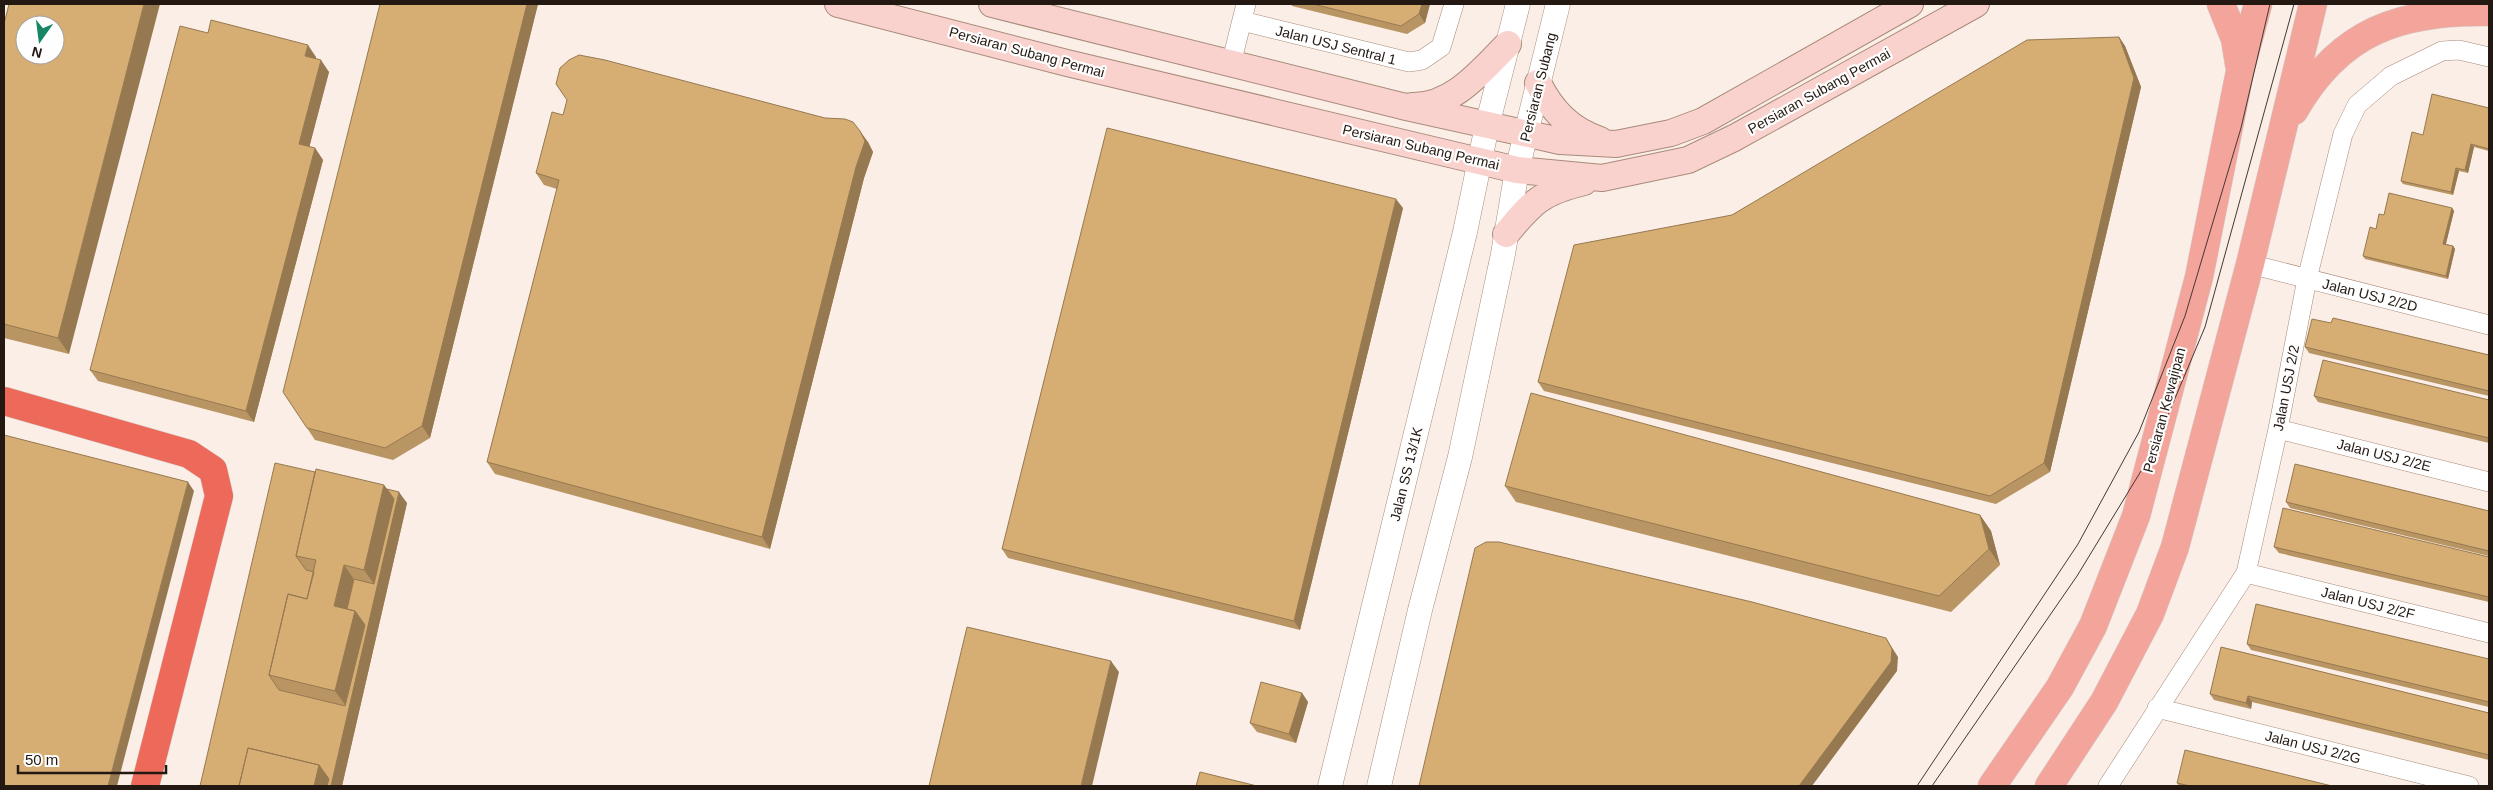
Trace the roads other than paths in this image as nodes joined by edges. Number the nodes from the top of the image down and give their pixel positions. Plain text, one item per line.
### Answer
1 (838, 4) edge
2 (992, 4) edge
3 (1454, 4) edge
4 (1518, 4) edge
5 (1558, 4) edge
6 (1910, 4) edge
7 (1976, 4) edge
8 (2222, 4) edge
9 (2258, 4) edge
10 (2313, 4) edge
11 (1244, 12) edge
12 (2489, 12) edge
13 (1508, 44) junction
14 (2489, 57) edge
15 (1231, 64) junction
16 (2240, 71) junction
17 (1538, 83) junction
18 (1402, 106) junction
19 (1487, 126) junction
20 (2281, 134) junction
21 (1526, 135) junction
22 (1609, 144) junction
23 (1480, 161) junction
24 (1517, 170) junction
25 (1602, 178) junction
26 (1506, 234) junction
27 (2250, 264) junction
28 (2307, 279) junction
29 (2489, 325) edge
30 (4, 401) edge
31 (2278, 429) junction
32 (2489, 482) edge
33 (2246, 573) junction
34 (2489, 633) edge
35 (2157, 708) junction
36 (145, 786) edge
37 (1330, 786) edge
38 (1379, 786) edge
39 (1992, 786) edge
40 (2049, 786) edge
41 (2108, 786) edge
42 (2469, 786) edge

1 - 23 main road, Persiaran Subang Permai
2 - 15 main road
3 - 11 street, Jalan USJ Sentral 1
4 - 13 street
5 - 17 street, Persiaran Subang
6 - 22 main road
7 - 25 main road, Persiaran Subang Permai
8 - 16 main road
9 - 16 main road, Persiaran Kewajipan
10 - 20 main road
11 - 15 street
12 - 20 main road
13 - 18 main road
13 - 19 street
14 - 28 street, Jalan USJ 2/2
15 - 18 main road
16 - 39 main road, Persiaran Kewajipan
17 - 21 street, Persiaran Subang
17 - 22 main road
18 - 19 main road
19 - 21 main road
19 - 23 street
20 - 27 main road
21 - 22 main road
21 - 24 street, Persiaran Subang
23 - 24 main road, Persiaran Subang Permai
23 - 37 street, Jalan SS 13/1K
24 - 25 main road, Persiaran Subang Permai
24 - 26 street
25 - 26 main road
26 - 38 street
27 - 28 street, Jalan USJ 2/2D
27 - 40 main road
28 - 29 street, Jalan USJ 2/2D
28 - 31 street, Jalan USJ 2/2
30 - 36 highway
31 - 32 street, Jalan USJ 2/2E
31 - 33 street, Jalan USJ 2/2
33 - 34 street, Jalan USJ 2/2F
33 - 35 street, Jalan USJ 2/2
35 - 41 street, Jalan USJ 2/2
35 - 42 street, Jalan USJ 2/2G

